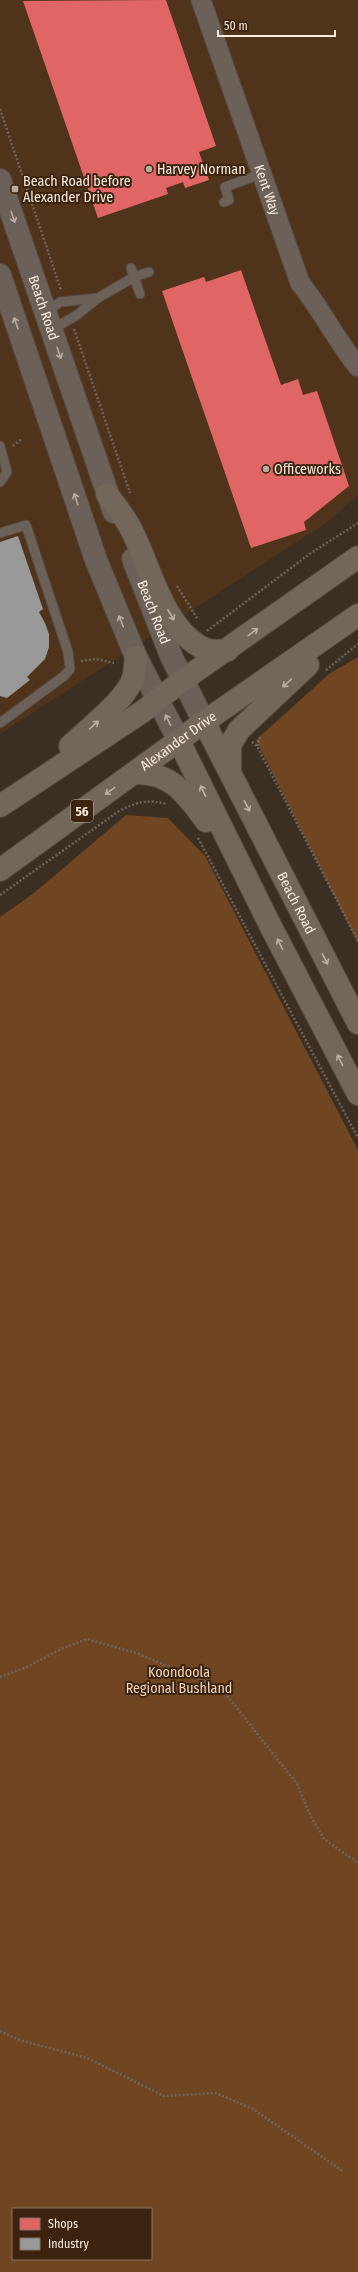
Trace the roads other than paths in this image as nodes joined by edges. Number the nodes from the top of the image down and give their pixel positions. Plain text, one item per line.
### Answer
1 (201, 0) edge
2 (261, 174) junction
3 (0, 180) edge
4 (224, 202) dead end
5 (133, 272) junction
6 (149, 272) dead end
7 (0, 275) edge
8 (140, 294) dead end
9 (98, 298) junction
10 (55, 311) junction
11 (358, 367) edge
12 (45, 407) junction
13 (0, 446) edge
14 (0, 482) edge
15 (107, 494) junction
16 (0, 532) edge
17 (358, 557) edge
18 (358, 615) edge
19 (358, 620) edge
20 (228, 650) junction
21 (136, 657) junction
22 (183, 680) junction
23 (157, 699) junction
24 (204, 722) junction
25 (0, 723) edge
26 (178, 741) junction
27 (230, 772) junction
28 (135, 773) junction
29 (0, 805) edge
30 (0, 870) edge
31 (269, 924) junction
32 (358, 1023) edge
33 (358, 1094) edge

1 - 2 street, Kent Way
2 - 4 lane
2 - 11 street, Kent Way
3 -> 10 main road, Beach Road
5 - 6 lane
5 - 8 lane
5 - 9 lane
12 -> 7 main road
9 - 10 lane
9 - 10 lane
10 - 12 main road
10 -> 15 main road, Beach Road
21 -> 12 main road
13 - 14 lane
15 -> 20 main road
15 - 22 main road, Beach Road
16 - 25 lane
20 -> 17 main road
18 - 24 main road, Alexander Drive / 56
19 -> 27 main road
20 - 22 main road
21 - 23 main road
29 -> 21 main road
22 - 23 main road
22 - 24 main road, Beach Road
26 -> 23 main road
23 - 29 main road
24 - 26 main road, Alexander Drive / 56
24 - 27 main road, Beach Road
26 - 28 main road, Alexander Drive / 56
31 -> 26 main road
27 -> 32 main road, Beach Road
28 -> 30 main road, Alexander Drive / 56
28 - 31 main road
33 -> 31 main road

